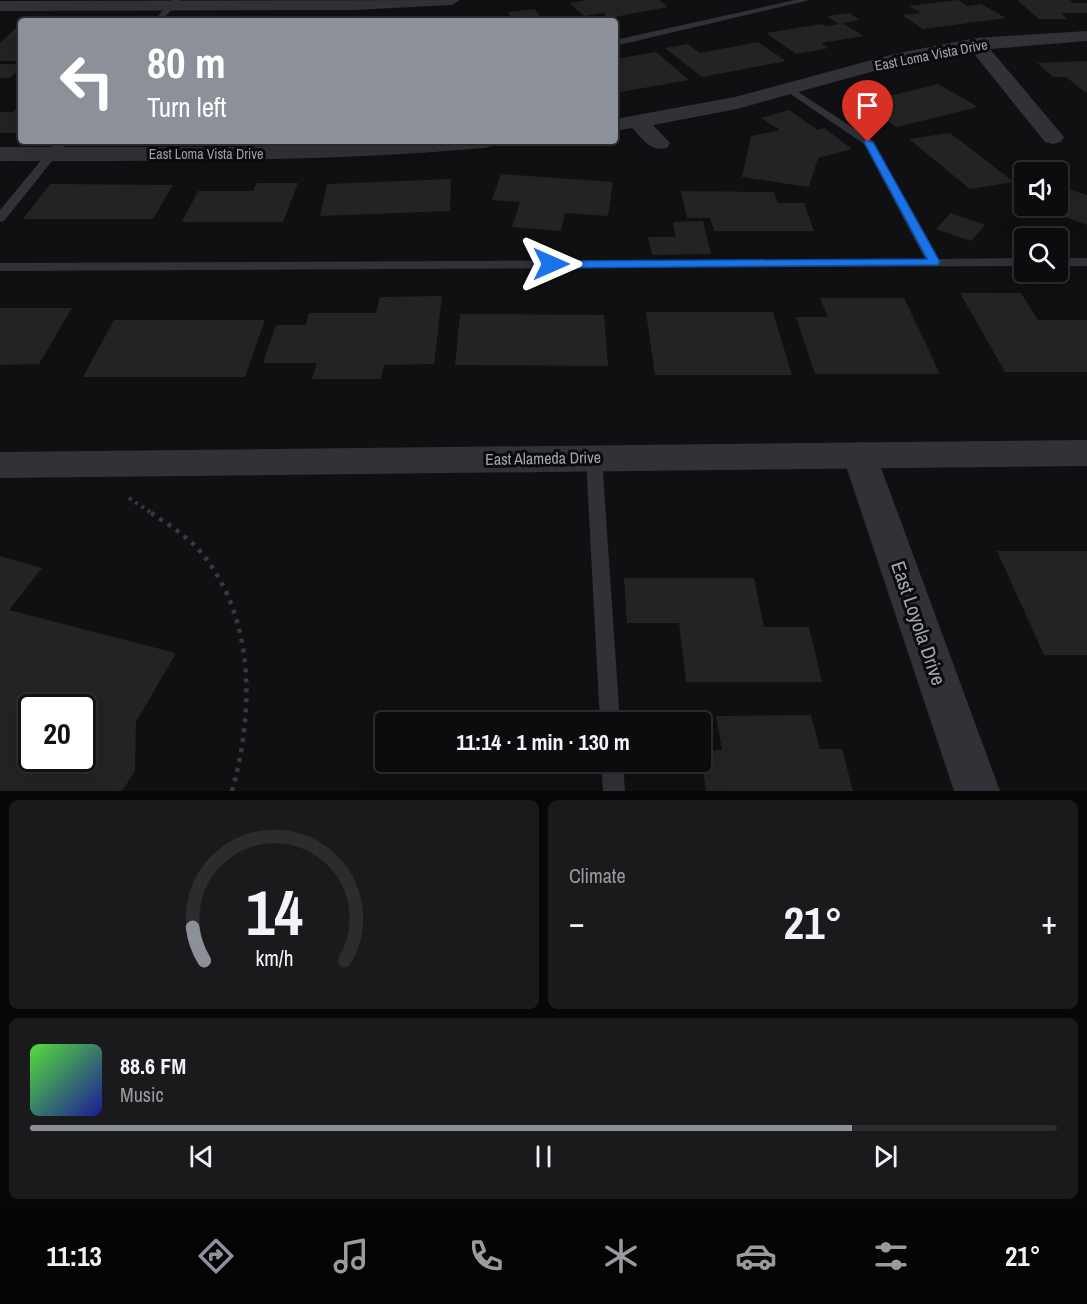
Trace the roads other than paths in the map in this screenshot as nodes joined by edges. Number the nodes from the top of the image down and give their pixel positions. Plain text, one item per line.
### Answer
1 (452, 0) edge
2 (806, 0) edge
3 (172, 3) edge
4 (0, 6) edge
5 (160, 18) edge
6 (1087, 36) edge
7 (618, 42) edge
8 (976, 44) junction
9 (789, 89) junction
10 (637, 121) junction
11 (618, 124) edge
12 (1053, 137) dead end
13 (659, 143) dead end
14 (454, 144) edge
15 (57, 148) edge
16 (0, 154) edge
17 (0, 218) edge
18 (934, 262) junction
19 (1014, 262) edge
20 (1068, 262) edge
21 (1087, 262) edge
22 (0, 267) edge
23 (1087, 453) edge
24 (860, 454) junction
25 (594, 458) junction
26 (0, 465) edge
27 (609, 712) edge
28 (613, 772) edge
29 (614, 791) edge
30 (977, 791) edge

1 - 3 street
2 - 7 lane
3 - 4 street
3 - 5 lane
6 - 8 street, East Loma Vista Drive
8 - 9 street, East Loma Vista Drive
8 - 12 street
9 - 10 street, East Loma Vista Drive
9 - 18 lane
10 - 11 street, East Loma Vista Drive
10 - 13 street
14 - 15 street, East Loma Vista Drive
15 - 16 street, East Loma Vista Drive
15 - 17 lane
18 - 19 lane
18 - 22 lane
20 - 21 lane
23 - 24 street, East Alameda Drive
24 - 25 street, East Alameda Drive
24 - 30 street, East Loyola Drive
25 - 26 street, East Alameda Drive
25 - 27 lane
28 - 29 lane

